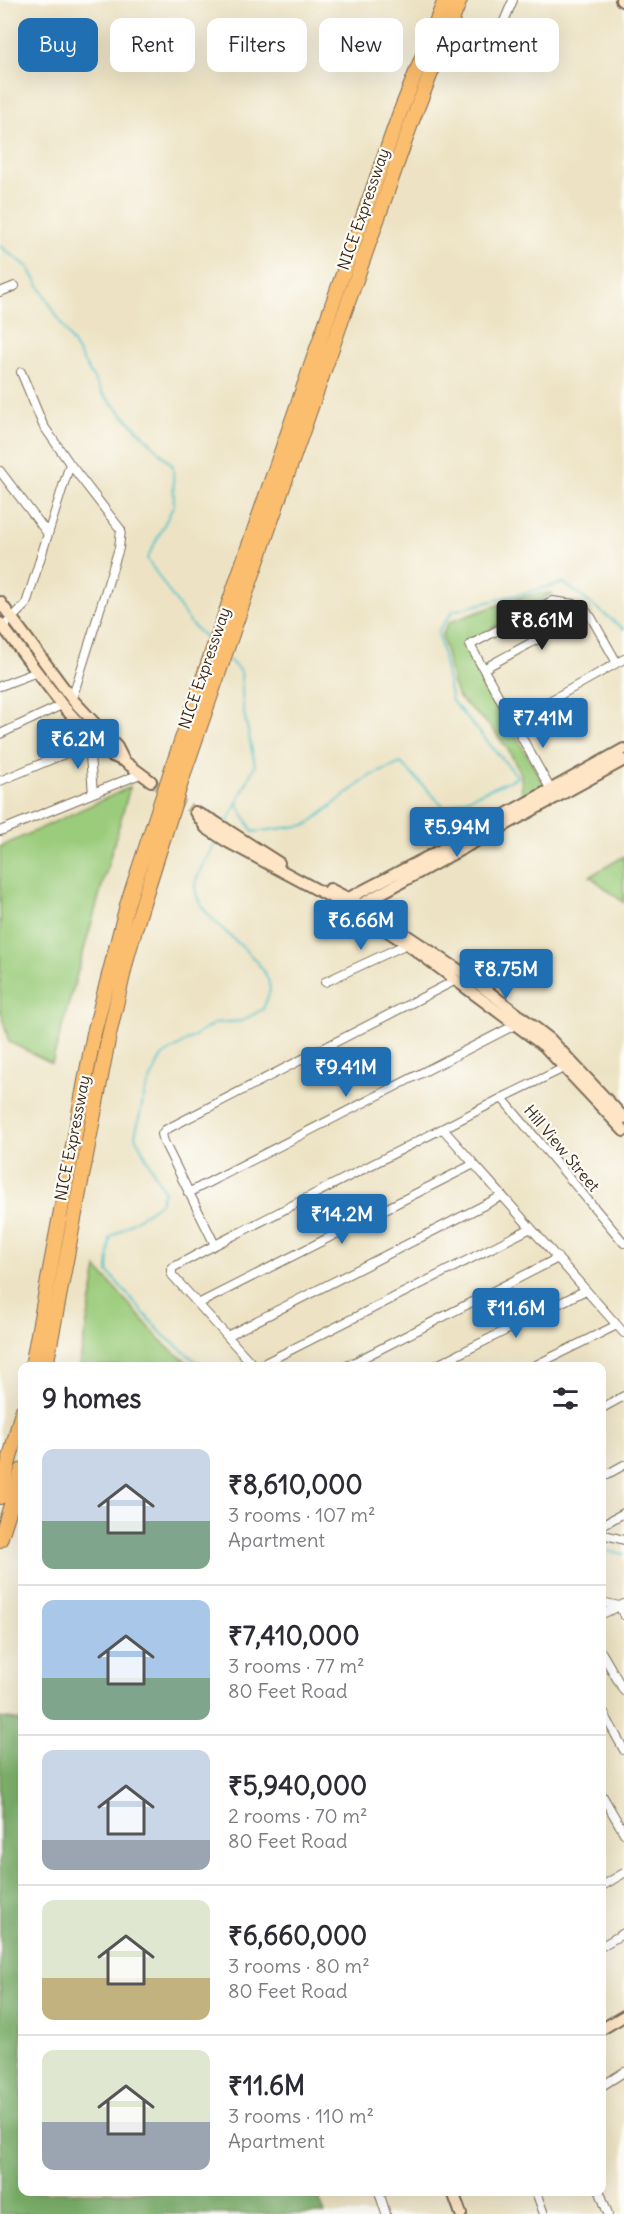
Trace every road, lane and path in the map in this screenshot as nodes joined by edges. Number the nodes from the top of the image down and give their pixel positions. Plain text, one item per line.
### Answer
1 (445, 0) edge
2 (460, 0) edge
3 (513, 0) edge
4 (505, 18) edge
5 (15, 286) dead end
6 (0, 292) edge
7 (21, 372) dead end
8 (70, 464) junction
9 (0, 471) edge
10 (48, 534) junction
11 (0, 602) edge
12 (586, 612) junction
13 (12, 619) junction
14 (1, 627) edge
15 (225, 635) junction
16 (621, 661) edge
17 (485, 668) junction
18 (37, 672) junction
19 (0, 686) edge
20 (67, 702) junction
21 (514, 721) junction
22 (0, 734) edge
23 (92, 742) junction
24 (624, 749) edge
25 (624, 760) edge
26 (124, 761) junction
27 (140, 774) junction
28 (0, 781) edge
29 (151, 781) tunnel mouth
30 (551, 790) junction
31 (93, 793) junction
32 (209, 824) dead end
33 (0, 831) edge
34 (344, 900) junction
35 (357, 907) junction
36 (407, 944) junction
37 (456, 980) junction
38 (326, 982) dead end
39 (515, 1025) junction
40 (569, 1065) junction
41 (502, 1098) junction
42 (624, 1118) edge
43 (443, 1129) junction
44 (624, 1131) edge
45 (474, 1164) junction
46 (188, 1193) junction
47 (502, 1196) junction
48 (531, 1228) junction
49 (624, 1243) edge
50 (215, 1245) junction
51 (558, 1258) junction
52 (586, 1290) junction
53 (198, 1304) junction
54 (617, 1325) junction
55 (624, 1333) edge
56 (226, 1336) junction
57 (33, 1362) edge
58 (47, 1362) edge
59 (252, 1362) edge
60 (264, 1362) edge
61 (355, 1362) edge
62 (443, 1362) edge
63 (542, 1362) edge
64 (624, 1396) edge
65 (606, 1406) edge
66 (18, 1427) edge
67 (624, 1465) edge
68 (606, 1475) edge
69 (18, 1483) edge
70 (0, 1497) edge
71 (624, 1513) edge
72 (606, 1523) edge
73 (606, 1535) edge
74 (0, 1540) edge
75 (624, 1540) edge
76 (606, 1603) edge
77 (621, 1605) edge
78 (606, 1612) edge
79 (624, 1615) edge
80 (606, 1660) edge
81 (624, 1691) edge
82 (606, 1717) edge
83 (624, 1749) edge
84 (606, 1802) edge
85 (624, 1833) edge
86 (624, 1872) edge
87 (606, 1883) edge
88 (624, 1933) edge
89 (606, 1944) edge
90 (624, 2016) edge
91 (606, 2027) edge
92 (624, 2074) edge
93 (606, 2084) edge
94 (379, 2196) edge
95 (454, 2196) edge
96 (537, 2196) edge
97 (601, 2196) edge
98 (386, 2214) edge
99 (461, 2214) edge
100 (544, 2214) edge
101 (608, 2214) edge

1 - 15 highway, NICE Expressway
2 - 15 highway, NICE Expressway
3 - 4 street
5 - 6 street
7 - 8 street
8 - 10 street
8 - 20 street
9 - 10 street
10 - 13 street
11 - 13 main road
12 - 16 street
12 - 17 street
12 - 17 street
13 - 14 street
13 - 20 main road
14 - 18 main road
15 - 57 highway, NICE Expressway
15 - 58 highway, NICE Expressway
16 - 21 street
17 - 21 street
18 - 19 street
18 - 20 main road
20 - 22 street
20 - 23 main road
20 - 26 main road
21 - 30 street
23 - 26 main road
23 - 28 street
23 - 31 street
24 - 30 main road
25 - 35 main road
26 - 27 main road
27 - 29 main road
27 - 31 street
30 - 34 main road
31 - 33 street
32 - 34 main road
34 - 35 main road
35 - 36 main road
35 - 40 main road
36 - 37 main road
36 - 38 street
37 - 39 main road
37 - 46 street
39 - 40 main road
39 - 46 street
40 - 41 street
40 - 42 main road
40 - 44 main road
41 - 43 street
41 - 49 street, Hill View Street
43 - 45 street
43 - 50 street
45 - 47 street
45 - 53 street
46 - 50 street
47 - 48 street
47 - 56 street
48 - 51 street
48 - 60 street
50 - 53 street
51 - 52 street
51 - 61 street
52 - 54 street
52 - 62 street
53 - 56 street
54 - 55 street
54 - 63 street
56 - 59 street
64 - 65 street
66 - 70 highway
67 - 68 street
69 - 74 highway
71 - 72 street
73 - 75 street
76 - 77 street
77 - 78 street
77 - 79 street
80 - 81 street
82 - 83 street
84 - 85 street
86 - 87 street
88 - 89 street
90 - 91 main road
92 - 93 street
94 - 98 street
95 - 99 main road
96 - 100 street
97 - 101 street

